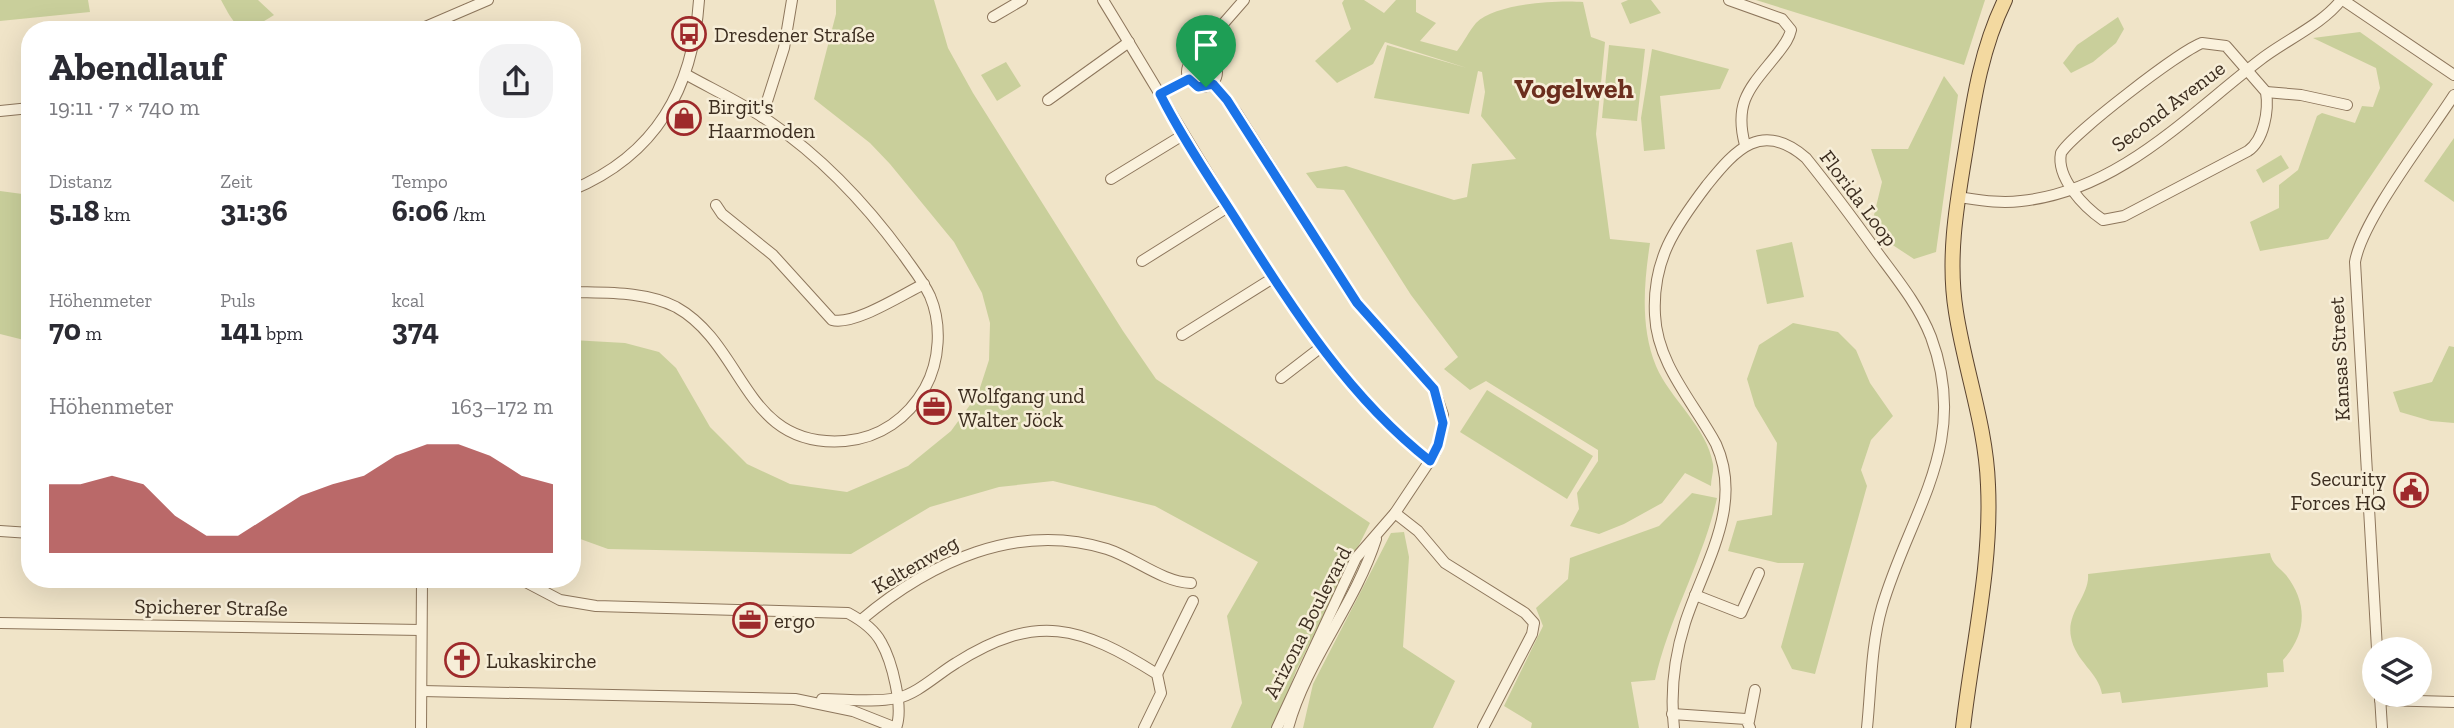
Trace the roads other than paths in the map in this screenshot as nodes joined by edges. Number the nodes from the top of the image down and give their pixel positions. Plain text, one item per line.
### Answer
1 (488, 0) edge
2 (699, 0) edge
3 (792, 0) edge
4 (1023, 0) edge
5 (1103, 0) edge
6 (1244, 0) edge
7 (1729, 0) edge
8 (2005, 0) edge
9 (2342, 0) edge
10 (993, 17) dead end
11 (439, 21) edge
12 (1129, 42) junction
13 (1204, 57) junction
14 (2248, 69) junction
15 (687, 75) junction
16 (2454, 75) edge
17 (1189, 79) junction
18 (1213, 84) junction
19 (2266, 92) junction
20 (1160, 94) junction
21 (2454, 95) edge
22 (1048, 100) dead end
23 (2347, 105) dead end
24 (21, 109) edge
25 (0, 110) edge
26 (762, 117) junction
27 (1183, 135) junction
28 (1745, 145) junction
29 (1111, 179) dead end
30 (581, 186) edge
31 (2073, 189) junction
32 (1958, 197) junction
33 (716, 205) dead end
34 (1228, 207) junction
35 (1142, 261) dead end
36 (1273, 278) junction
37 (923, 284) junction
38 (581, 293) edge
39 (1182, 335) dead end
40 (1320, 348) junction
41 (1281, 379) dead end
42 (1430, 461) junction
43 (1395, 513) junction
44 (0, 531) edge
45 (21, 532) edge
46 (1376, 536) junction
47 (1759, 573) dead end
48 (1191, 583) dead end
49 (422, 588) edge
50 (535, 588) edge
51 (1695, 595) junction
52 (1193, 601) dead end
53 (861, 620) junction
54 (0, 623) edge
55 (421, 630) junction
56 (2376, 637) edge
57 (1157, 674) junction
58 (1755, 690) dead end
59 (422, 691) junction
60 (898, 698) junction
61 (795, 699) junction
62 (2432, 701) edge
63 (2454, 702) edge
64 (2381, 707) edge
65 (1672, 714) junction
66 (1749, 724) edge
67 (422, 728) edge
68 (896, 728) edge
69 (1144, 728) edge
70 (1277, 728) edge
71 (1288, 728) edge
72 (1483, 728) edge
73 (1674, 728) edge
74 (1867, 728) edge
75 (1964, 728) edge
76 (2382, 728) edge

1 - 11 street
2 - 15 street
3 - 26 street
4 - 10 street
5 - 12 street
6 - 13 street
7 - 28 street
8 - 32 main road
9 - 14 street, Second Avenue
9 - 16 street
12 - 20 street
12 - 22 street
13 - 17 street
13 - 18 street
14 - 19 street
14 - 31 street, Second Avenue
14 - 31 street
15 - 26 street
15 - 30 street
17 - 18 street
17 - 20 street
18 - 42 street, Arizona Boulevard
19 - 23 street
19 - 31 street
20 - 27 street
21 - 56 street, Kansas Street
24 - 25 street
26 - 37 street
27 - 29 street
27 - 34 street
28 - 51 street
28 - 74 street, Florida Loop
31 - 32 street, Second Avenue
32 - 75 main road
33 - 37 street
34 - 35 street
34 - 36 street
36 - 39 street
36 - 40 street
37 - 38 street
40 - 41 street
40 - 42 street
42 - 43 street, Arizona Boulevard
43 - 46 street, Arizona Boulevard
43 - 72 street
44 - 45 street
46 - 70 street, Arizona Boulevard
46 - 71 street, Arizona Boulevard
47 - 51 street
48 - 53 street, Keltenweg
49 - 55 street
50 - 53 street, Keltenweg
51 - 65 street
52 - 57 street
53 - 60 street, Keltenweg
54 - 55 street, Spicherer Straße
55 - 59 street
57 - 60 street
57 - 69 street
58 - 66 street
59 - 61 street
59 - 67 street
60 - 61 street
60 - 68 street, Keltenweg
61 - 68 street
62 - 63 street
64 - 76 street
65 - 66 street
65 - 73 street

